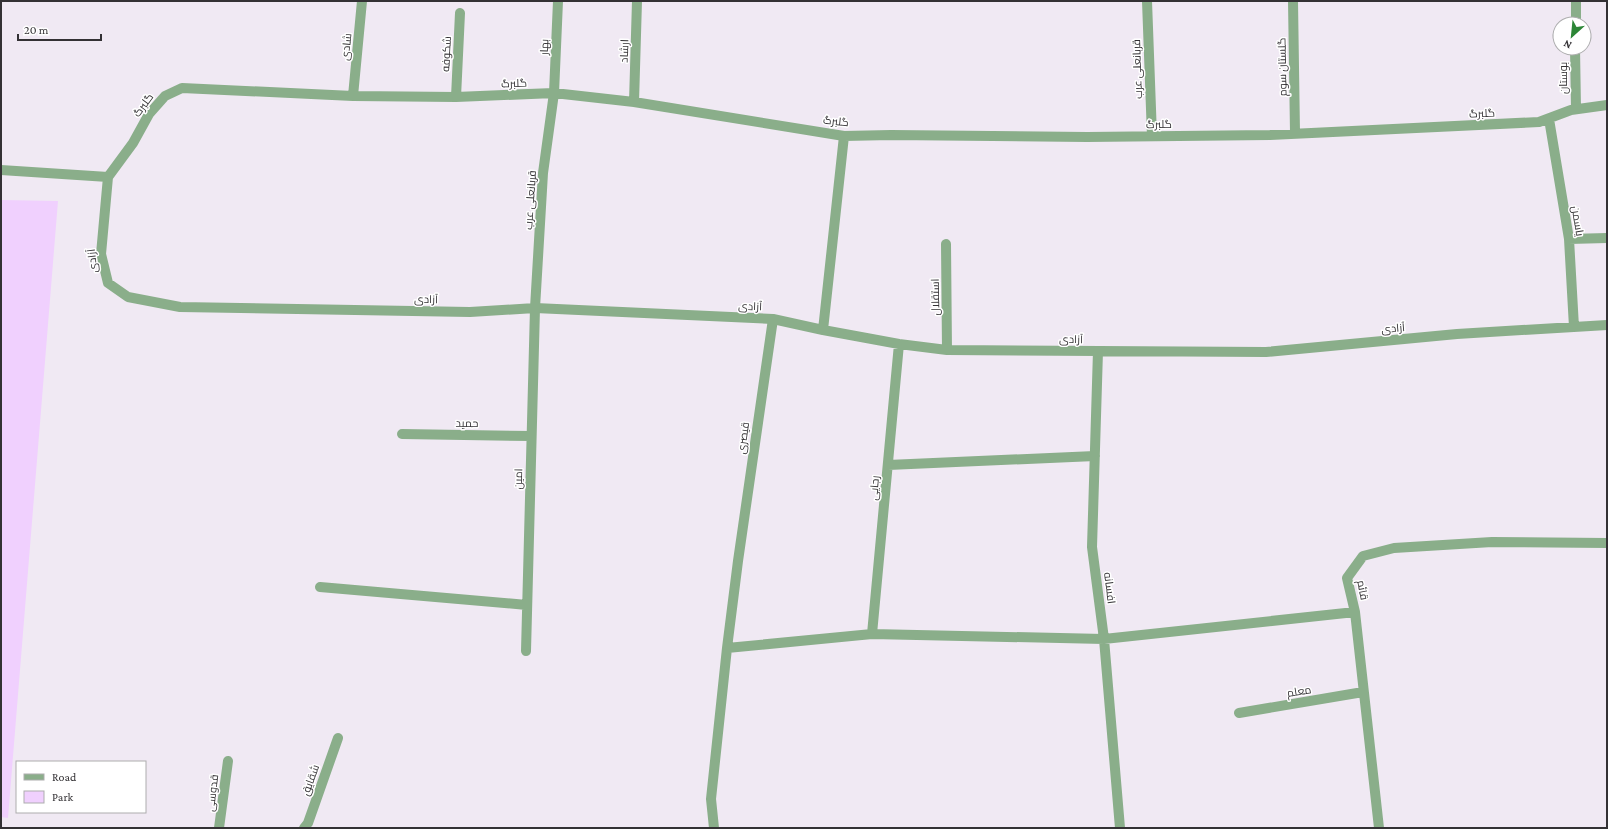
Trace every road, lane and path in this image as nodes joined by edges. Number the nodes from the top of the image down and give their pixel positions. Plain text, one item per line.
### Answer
1 (362, 1) edge
2 (558, 1) edge
3 (637, 1) edge
4 (1147, 1) edge
5 (1293, 1) edge
6 (1576, 1) edge
7 (460, 13) dead end
8 (1576, 16) edge
9 (1576, 56) edge
10 (554, 93) junction
11 (353, 96) junction
12 (456, 97) junction
13 (634, 102) junction
14 (1607, 105) edge
15 (1576, 109) junction
16 (1549, 119) junction
17 (1294, 134) junction
18 (844, 136) junction
19 (1152, 136) junction
20 (1, 170) edge
21 (108, 177) junction
22 (1607, 238) edge
23 (1569, 239) junction
24 (946, 244) dead end
25 (535, 308) junction
26 (773, 319) junction
27 (1607, 325) edge
28 (1574, 328) junction
29 (823, 330) junction
30 (900, 344) junction
31 (948, 350) junction
32 (1098, 351) junction
33 (402, 434) dead end
34 (531, 436) junction
35 (1095, 456) junction
36 (888, 464) junction
37 (1607, 543) edge
38 (320, 587) dead end
39 (528, 605) junction
40 (1355, 612) junction
41 (872, 634) junction
42 (1104, 639) junction
43 (727, 648) junction
44 (526, 650) dead end
45 (1363, 692) junction
46 (1239, 713) dead end
47 (338, 738) dead end
48 (228, 761) dead end
49 (219, 828) edge
50 (304, 828) edge
51 (714, 828) edge
52 (1120, 828) edge
53 (1379, 828) edge

1 - 11 street, شادی
2 - 10 street, بهار
3 - 13 street, ارشاد
4 - 19 street, قربانعلی عرب
5 - 17 street, گلستان سوم
6 - 8 street
7 - 12 street, شکوفه
9 - 15 street, بوستان
10 - 12 street, گلبرگ
10 - 13 street, گلبرگ
10 - 25 street, قربانعلی عرب
11 - 12 street, گلبرگ
11 - 21 street, گلبرگ
13 - 18 street, گلبرگ
14 - 15 street, گلبرگ
15 - 16 street, گلبرگ
16 - 17 street, گلبرگ
16 - 23 street, یاسمن
17 - 19 street, گلبرگ
18 - 19 street, گلبرگ
18 - 29 street
20 - 21 street
21 - 25 street, آزادی
22 - 23 street
23 - 28 street, یاسمن
24 - 31 street, استقلال
25 - 26 street, آزادی
25 - 34 street, امین
26 - 29 street, آزادی
26 - 43 street, قیصری
27 - 28 street, آزادی
28 - 32 street, آزادی
29 - 30 street, آزادی
30 - 31 street, آزادی
30 - 36 street, رجایی
31 - 32 street, آزادی
32 - 35 street, افسانه
33 - 34 street, حمید
34 - 39 street, امین
35 - 36 street
35 - 42 street, افسانه
36 - 41 street, رجایی
37 - 40 street, قائم
38 - 39 street
39 - 44 street, امین
40 - 42 street
40 - 45 street, قائم
41 - 42 street
41 - 43 street
42 - 52 street, افسانه
43 - 51 street, قیصری
45 - 46 street, معلم
45 - 53 street, قائم
47 - 50 street, شقایق
48 - 49 street, قدوسی

